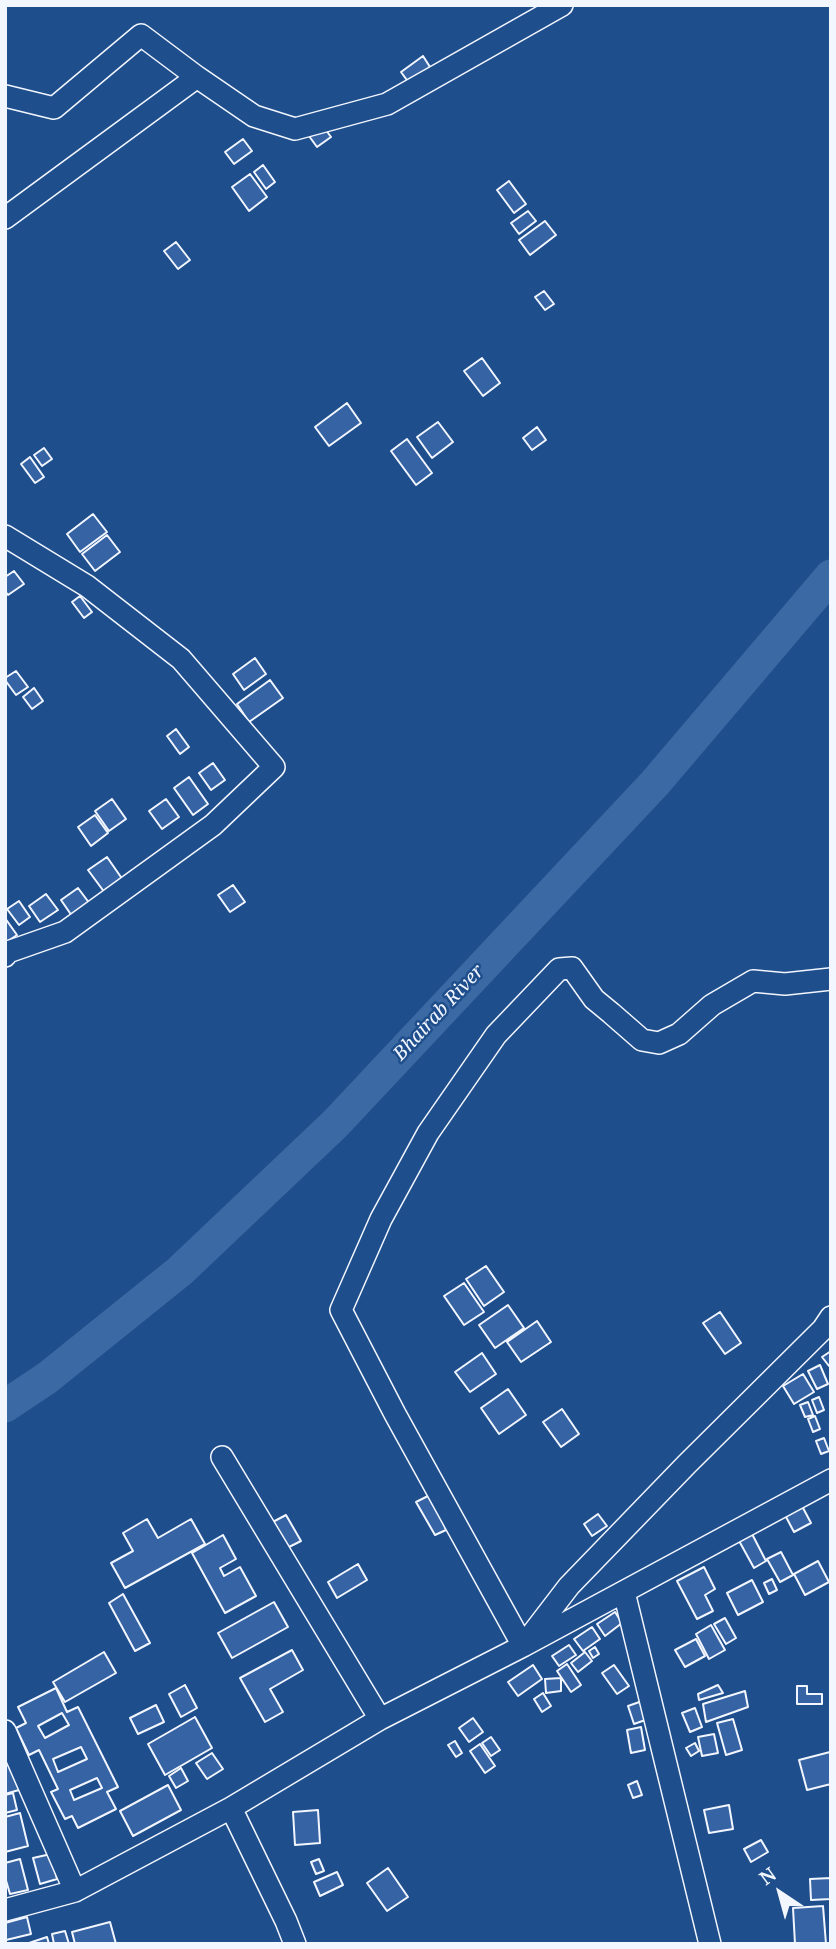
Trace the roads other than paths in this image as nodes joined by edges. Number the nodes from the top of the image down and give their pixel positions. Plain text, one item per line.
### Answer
1 (562, 5) edge
2 (197, 77) junction
3 (5, 96) edge
4 (5, 218) edge
5 (5, 536) edge
6 (5, 956) edge
7 (831, 979) edge
8 (831, 1317) edge
9 (222, 1457) dead end
10 (831, 1480) edge
11 (624, 1592) junction
12 (523, 1646) junction
13 (380, 1719) junction
14 (5, 1731) edge
15 (231, 1808) junction
16 (75, 1891) junction
17 (5, 1910) edge
18 (295, 1944) edge
19 (710, 1944) edge

1 - 2 street
2 - 3 street
2 - 4 street
5 - 6 street
7 - 12 street
8 - 12 street
9 - 13 street
10 - 11 street
11 - 12 street
11 - 19 street
12 - 13 street
13 - 15 street
14 - 16 street
15 - 16 street
15 - 18 street
16 - 17 street

